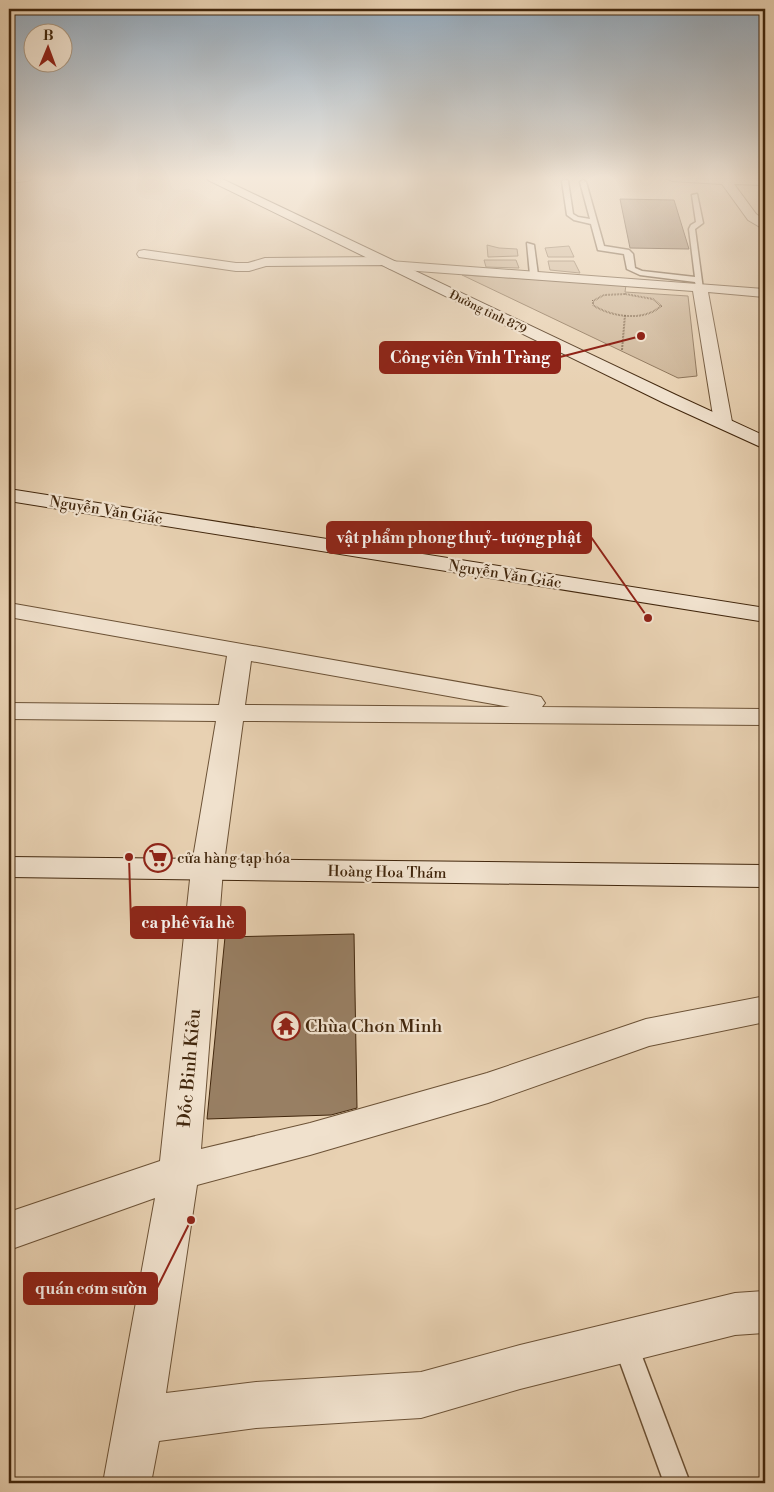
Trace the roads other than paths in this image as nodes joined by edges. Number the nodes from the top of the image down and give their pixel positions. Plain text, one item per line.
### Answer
1 (355, 248) edge
2 (530, 248) edge
3 (606, 248) edge
4 (695, 248) edge
5 (144, 254) dead end
6 (386, 263) junction
7 (534, 275) junction
8 (700, 284) junction
9 (763, 290) edge
10 (723, 422) junction
11 (765, 443) edge
12 (9, 494) edge
13 (9, 610) edge
14 (765, 615) edge
15 (240, 651) junction
16 (9, 711) edge
17 (230, 713) junction
18 (610, 716) junction
19 (765, 717) edge
20 (9, 867) edge
21 (207, 870) junction
22 (765, 876) edge
23 (765, 1009) edge
24 (179, 1172) junction
25 (9, 1231) edge
26 (765, 1312) edge
27 (624, 1342) junction
28 (139, 1420) junction
29 (127, 1483) edge
30 (677, 1483) edge

1 - 6 street, Đường tỉnh 879
2 - 7 lane
3 - 8 lane
4 - 8 lane
5 - 6 street
6 - 7 street
6 - 10 street, Đường tỉnh 879
7 - 8 street
8 - 9 street
8 - 10 street
10 - 11 street, Đường tỉnh 879
12 - 14 street, Nguyễn Văn Giác
13 - 15 street
15 - 17 street, Đốc Binh Kiều
15 - 18 street
16 - 17 street
17 - 18 street
17 - 21 street, Đốc Binh Kiều
18 - 19 street
20 - 21 street, Hoàng Hoa Thám
21 - 22 street, Hoàng Hoa Thám
21 - 24 street, Đốc Binh Kiều
23 - 24 street
24 - 25 street
24 - 28 street, Đốc Binh Kiều
26 - 27 street
27 - 28 street
27 - 30 lane
28 - 29 street, Đốc Binh Kiều

